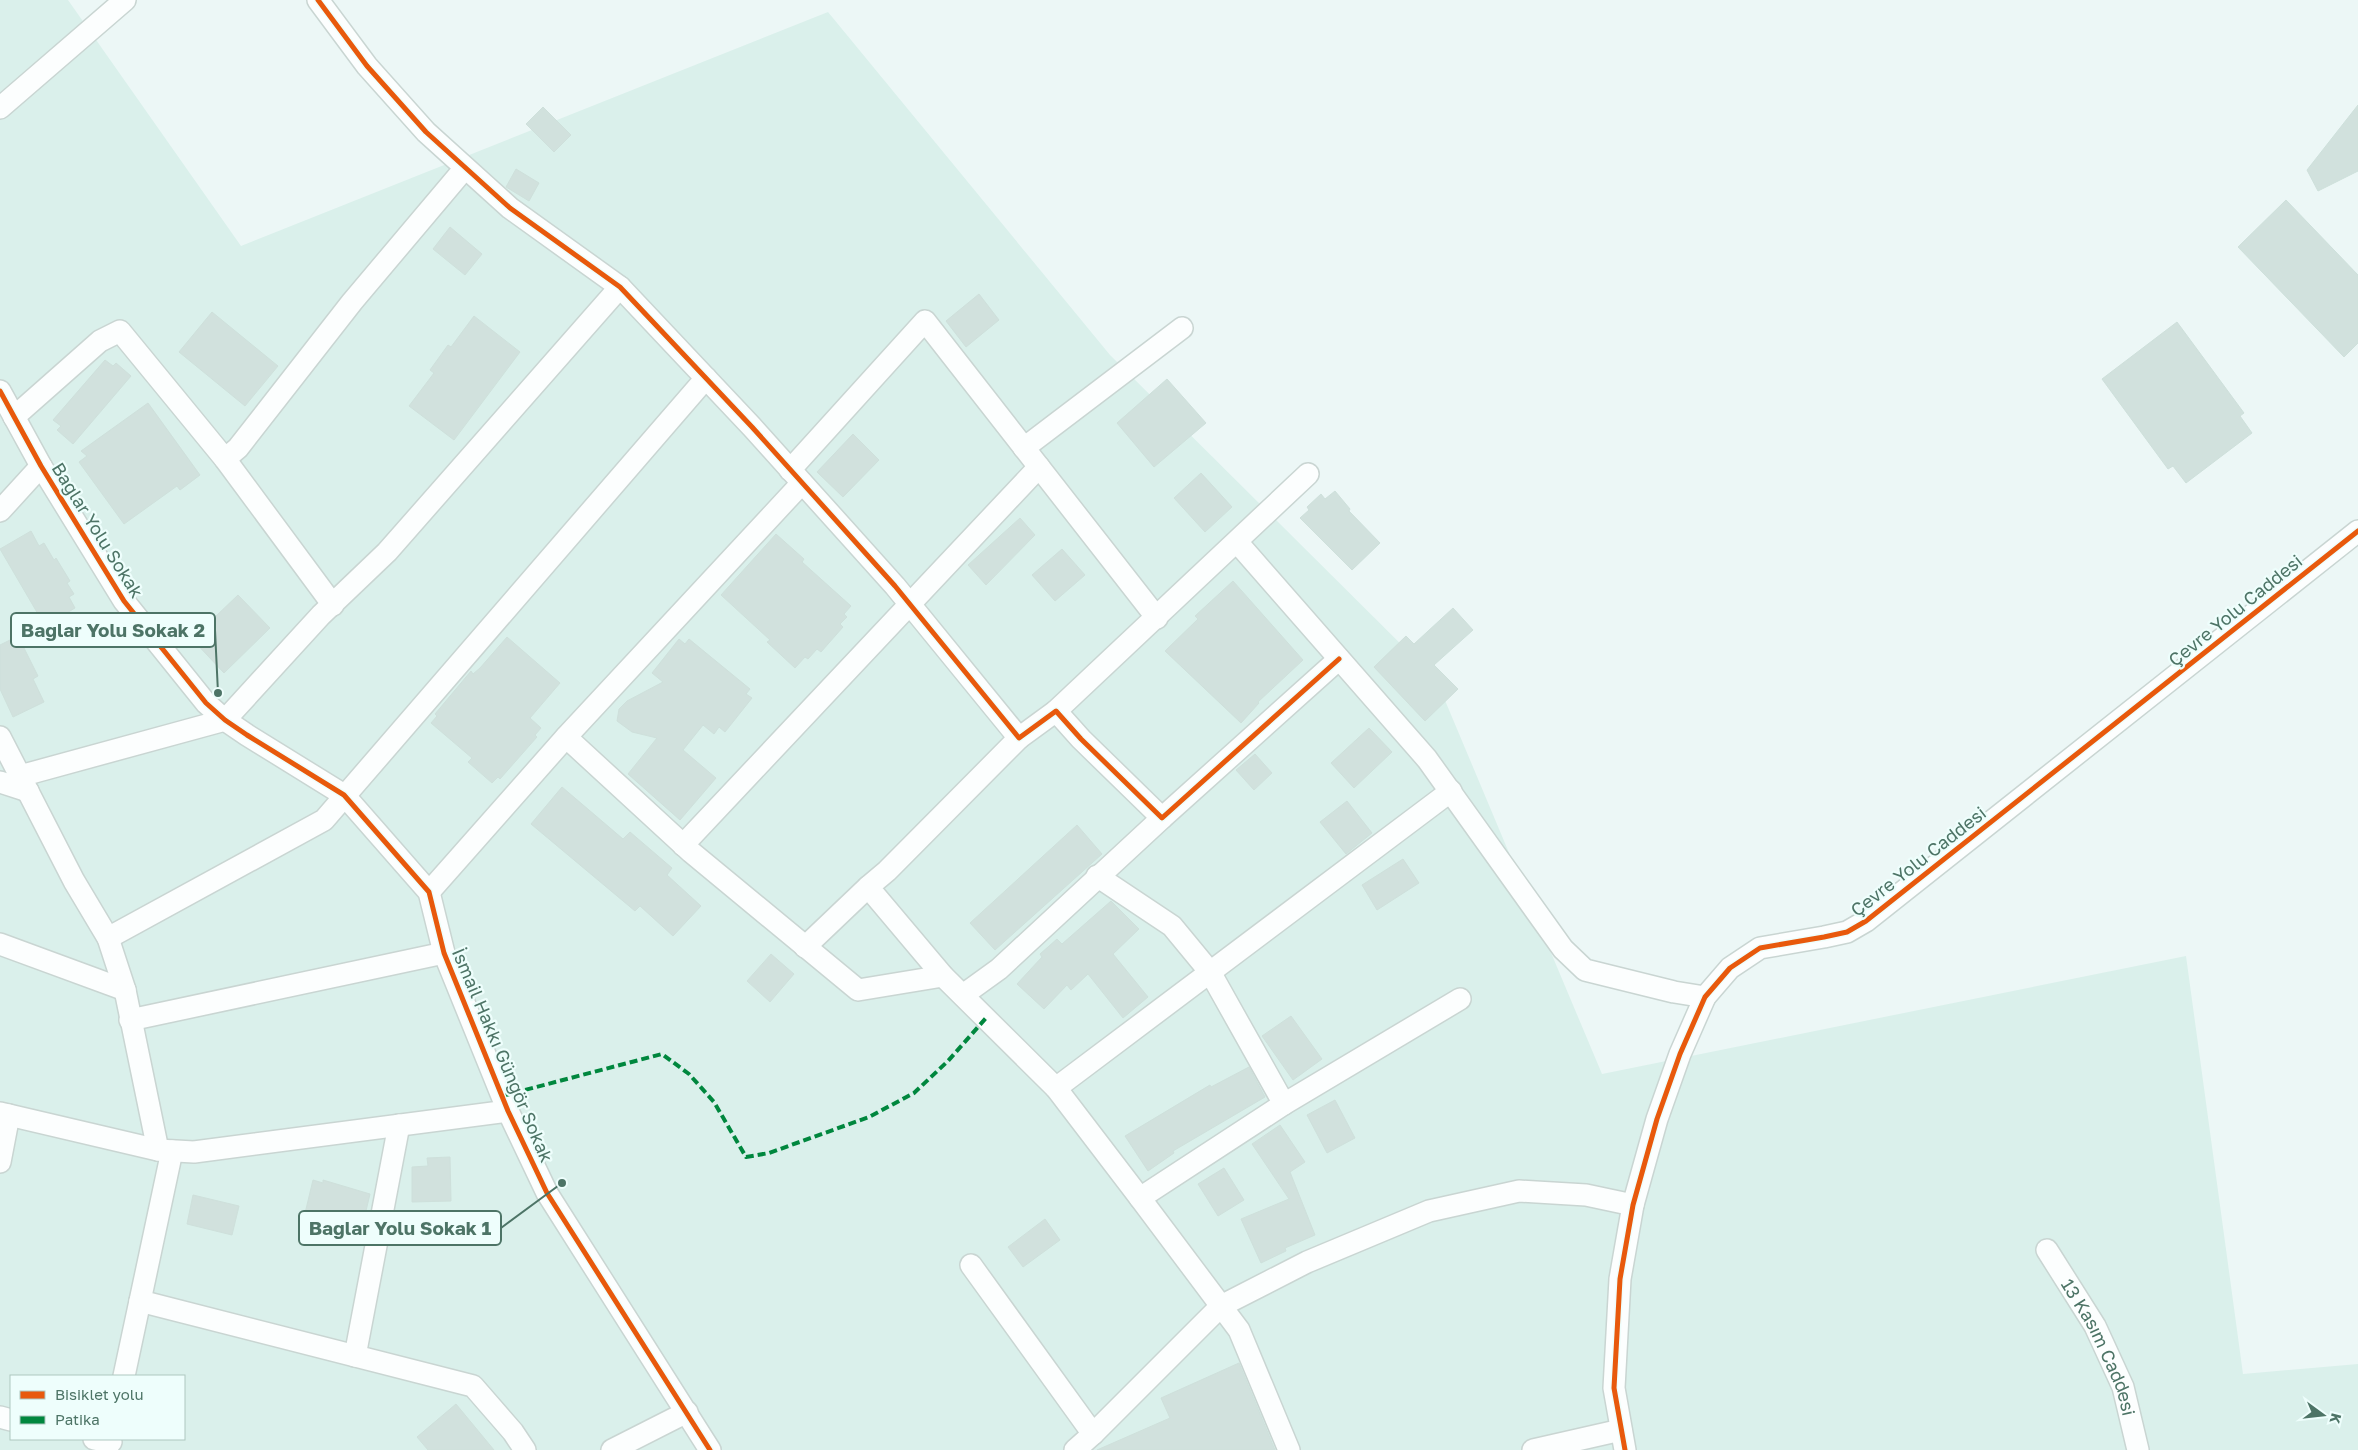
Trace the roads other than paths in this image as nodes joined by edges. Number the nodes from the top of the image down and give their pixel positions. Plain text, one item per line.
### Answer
1 (125, 0) edge
2 (318, 0) edge
3 (0, 108) edge
4 (466, 168) junction
5 (620, 287) junction
6 (1182, 328) dead end
7 (706, 378) junction
8 (0, 391) edge
9 (14, 417) junction
10 (1024, 448) junction
11 (225, 459) junction
12 (42, 466) junction
13 (1039, 467) junction
14 (1308, 474) dead end
15 (796, 476) junction
16 (0, 511) edge
17 (2358, 531) edge
18 (1237, 542) junction
19 (332, 604) junction
20 (910, 604) junction
21 (1157, 618) junction
22 (1339, 660) junction
23 (1056, 711) junction
24 (225, 720) junction
25 (0, 737) edge
26 (566, 737) junction
27 (1019, 738) junction
28 (16, 783) edge
29 (1451, 791) junction
30 (344, 795) junction
31 (1162, 818) junction
32 (683, 845) junction
33 (1097, 876) junction
34 (868, 887) junction
35 (429, 892) junction
36 (108, 938) junction
37 (0, 944) edge
38 (806, 946) junction
39 (444, 953) junction
40 (1210, 972) junction
41 (943, 976) junction
42 (125, 990) junction
43 (963, 995) junction
44 (1705, 998) junction
45 (1460, 999) dead end
46 (130, 1020) junction
47 (1056, 1088) junction
48 (1284, 1104) junction
49 (508, 1111) junction
50 (5, 1114) edge
51 (399, 1125) junction
52 (165, 1151) junction
53 (0, 1162) edge
54 (1140, 1198) junction
55 (1632, 1205) junction
56 (2047, 1250) dead end
57 (971, 1265) dead end
58 (140, 1301) junction
59 (1220, 1306) junction
60 (355, 1356) junction
61 (124, 1375) edge
62 (687, 1412) junction
63 (1093, 1434) junction
64 (1623, 1440) edge
65 (525, 1450) edge
66 (612, 1450) edge
67 (710, 1450) edge
68 (1074, 1450) edge
69 (1289, 1450) edge
70 (1533, 1450) edge
71 (2138, 1450) edge

1 - 3 street
2 - 4 street
4 - 5 street
4 - 11 street
5 - 7 street
5 - 19 street
6 - 10 street
7 - 15 street
7 - 30 street
8 - 9 street, Bağlar Yolu Sokak
9 - 11 street
9 - 12 street, Bağlar Yolu Sokak
10 - 13 street
10 - 15 street
11 - 19 street
12 - 16 street
12 - 24 street, Bağlar Yolu Sokak
13 - 20 street
13 - 21 street
14 - 18 street
15 - 20 street
15 - 26 street
17 - 44 street, Çevre Yolu Caddesi
18 - 21 street
18 - 22 street
19 - 24 street
20 - 27 street
20 - 32 street
21 - 23 street
22 - 29 street
22 - 31 street
23 - 27 street
23 - 31 street
24 - 28 street
24 - 30 street, Bağlar Yolu Sokak
25 - 28 street
26 - 32 street
26 - 35 street
27 - 34 street
28 - 36 street
29 - 40 street
29 - 44 street
30 - 35 street, Bağlar Yolu Sokak
30 - 36 street
31 - 33 street
32 - 38 street
33 - 40 street
33 - 43 street
34 - 38 street
34 - 41 street
35 - 39 street, İsmail Hakkı Güngör Sokak
36 - 42 street
37 - 42 street
38 - 41 street
39 - 46 street
39 - 49 street, İsmail Hakkı Güngör Sokak
40 - 47 street
40 - 48 street
41 - 43 street
42 - 46 street
43 - 47 street
44 - 55 street, Çevre Yolu Caddesi
45 - 48 street
46 - 52 street
47 - 54 street
48 - 54 street
49 - 51 street
49 - 62 street, İsmail Hakkı Güngör Sokak
50 - 52 street
50 - 53 street
51 - 52 street
51 - 60 street
52 - 58 street
54 - 59 street
55 - 59 street
55 - 64 street, Çevre Yolu Caddesi
56 - 71 street, 13 Kasım Caddesi
57 - 63 street
58 - 60 street
58 - 61 street
59 - 63 street
59 - 69 street
60 - 65 street
62 - 66 street
62 - 67 street, İsmail Hakkı Güngör Sokak
63 - 68 street
64 - 70 street

